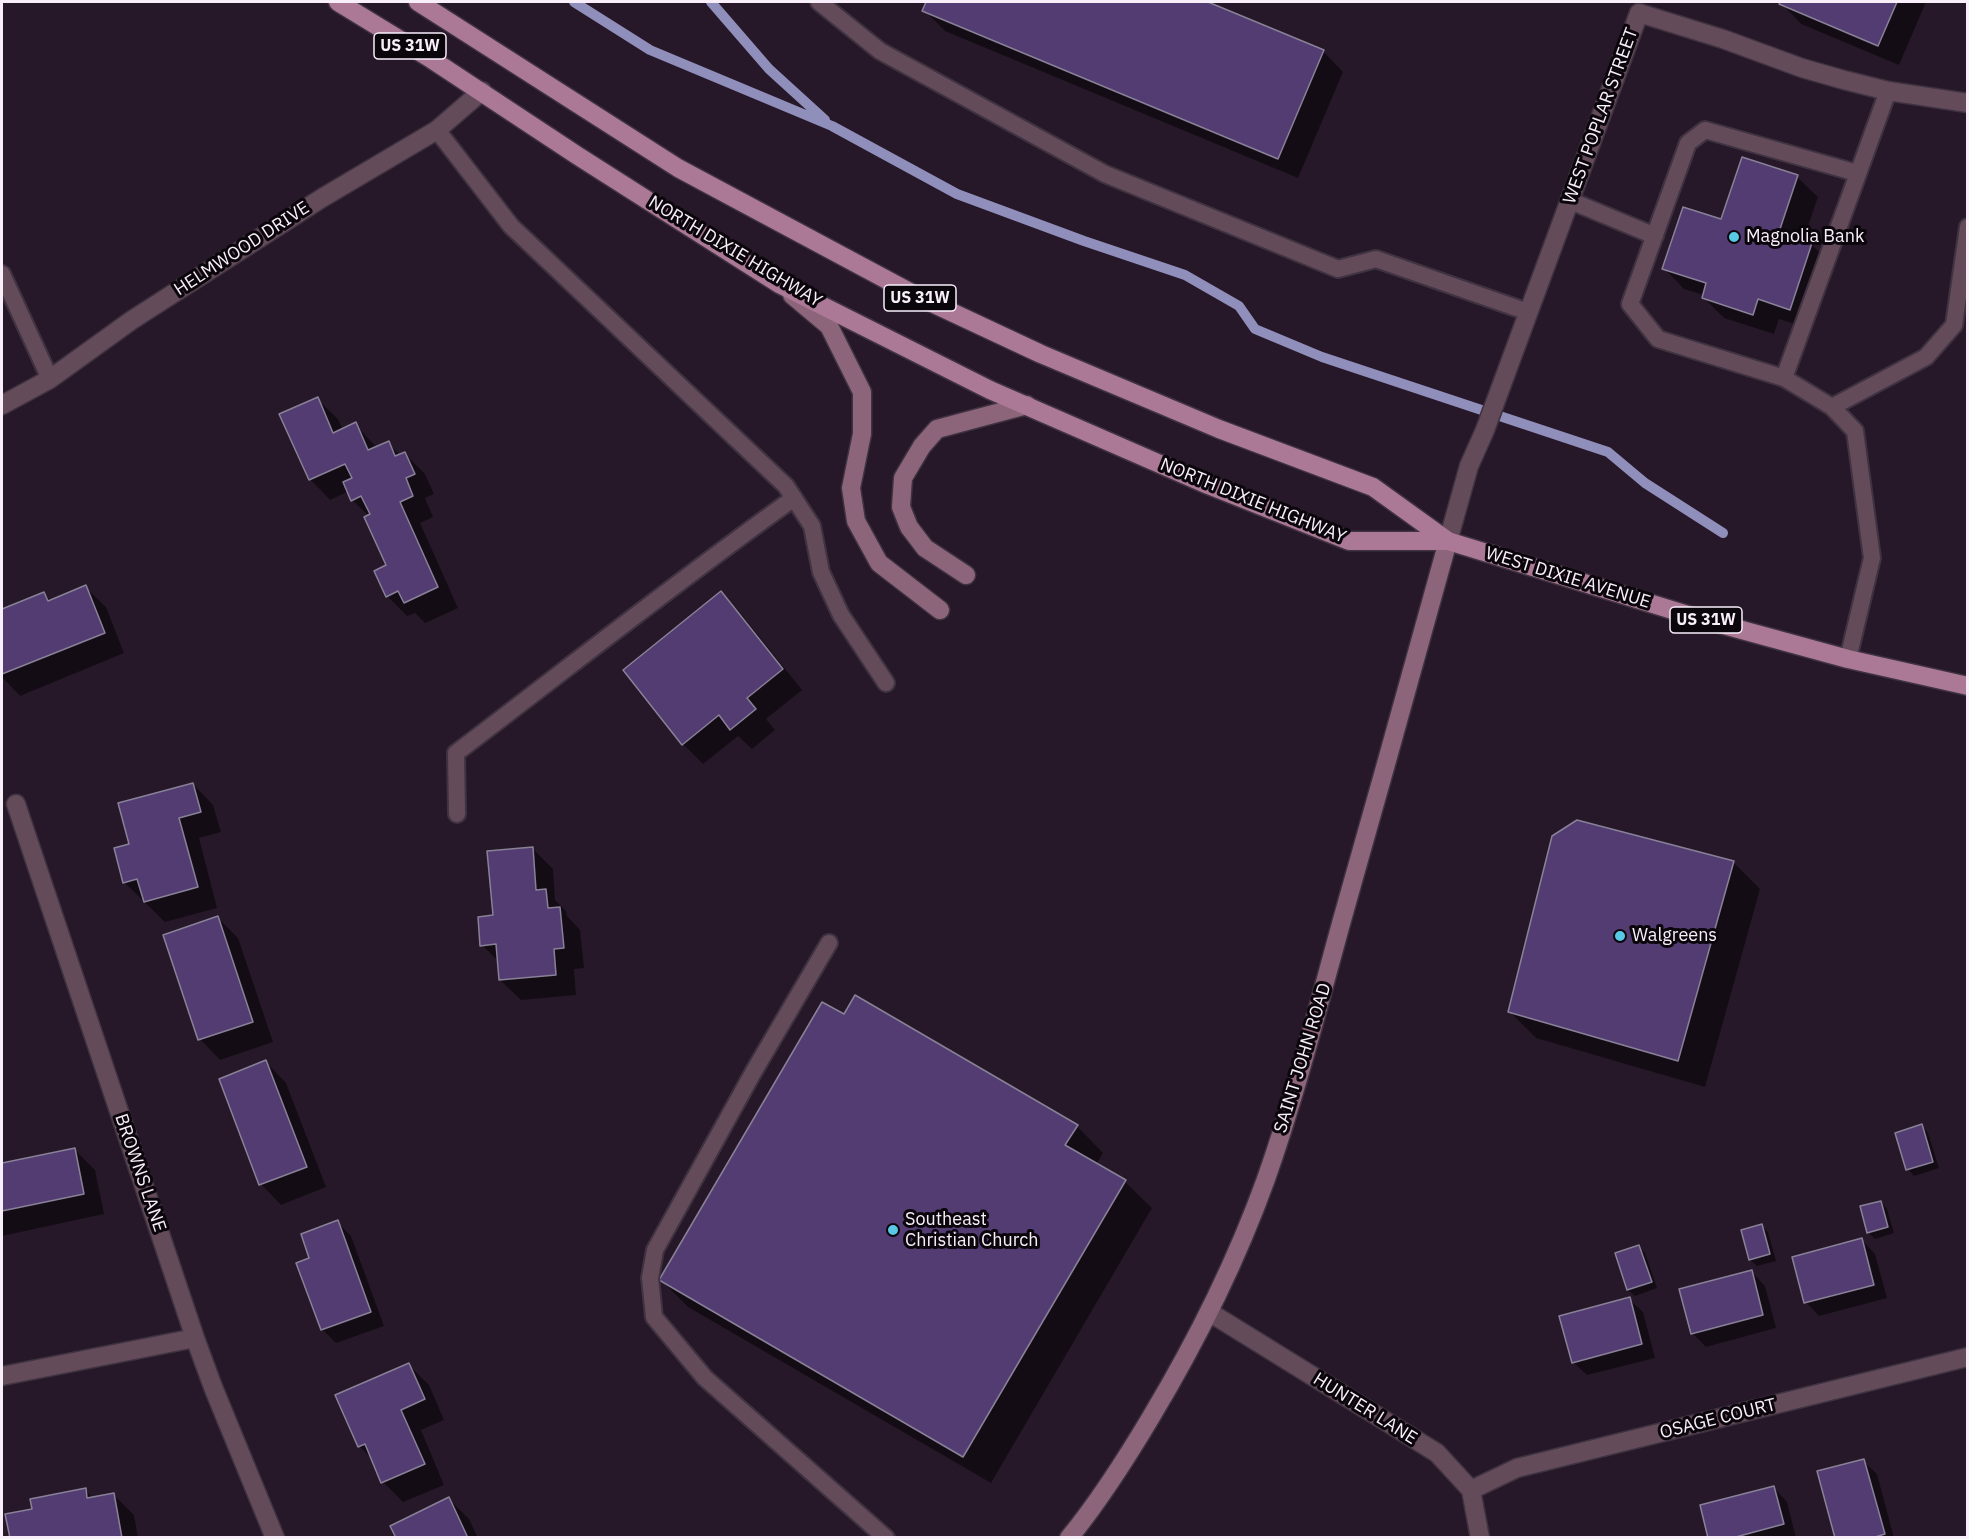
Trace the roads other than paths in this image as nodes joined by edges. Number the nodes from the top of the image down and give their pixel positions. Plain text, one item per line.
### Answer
1 (338, 2) edge
2 (418, 2) edge
3 (819, 2) edge
4 (482, 91) junction
5 (1888, 91) junction
6 (1968, 103) edge
7 (437, 130) junction
8 (1857, 173) junction
9 (1571, 201) junction
10 (1968, 227) edge
11 (1655, 236) junction
12 (2, 274) edge
13 (779, 284) junction
14 (1528, 312) junction
15 (1784, 378) junction
16 (50, 379) junction
17 (2, 405) edge
18 (1027, 405) junction
19 (1832, 407) junction
20 (794, 498) junction
21 (1448, 541) junction
22 (966, 575) dead end
23 (940, 610) dead end
24 (1848, 659) junction
25 (886, 683) dead end
26 (1968, 686) edge
27 (16, 804) dead end
28 (457, 814) dead end
29 (829, 943) dead end
30 (1209, 1312) junction
31 (195, 1338) junction
32 (1968, 1357) edge
33 (2, 1376) edge
34 (1472, 1490) junction
35 (275, 1538) edge
36 (886, 1538) edge
37 (1069, 1538) edge
38 (1479, 1538) edge

1 - 4 main road, NORTH DIXIE HIGHWAY / US 31W
2 - 21 main road, US 31W
3 - 14 lane
4 - 7 street, HELMWOOD DRIVE
4 - 13 main road, NORTH DIXIE HIGHWAY / US 31W
5 - 6 street, WEST POPLAR STREET
5 - 8 lane
5 - 9 street, WEST POPLAR STREET
7 - 16 street, HELMWOOD DRIVE
7 - 20 lane
8 - 11 lane
8 - 15 lane
9 - 11 lane
9 - 14 street, WEST POPLAR STREET
10 - 19 lane
11 - 15 lane
12 - 16 lane
13 - 18 main road, NORTH DIXIE HIGHWAY / US 31W
13 - 23 street
14 - 21 street, WEST POPLAR STREET
15 - 19 lane
16 - 17 street, HELMWOOD DRIVE
18 - 21 main road, NORTH DIXIE HIGHWAY / US 31W
18 - 22 street
19 - 24 lane
20 - 25 lane
20 - 28 lane
21 - 24 main road, WEST DIXIE AVENUE / US 31W
21 - 30 street, SAINT JOHN ROAD
24 - 26 main road, WEST DIXIE AVENUE / US 31W
27 - 31 street, BROWNS LANE
29 - 36 lane
30 - 34 street, HUNTER LANE
30 - 37 street, SAINT JOHN ROAD
31 - 33 street
31 - 35 street, BROWNS LANE
32 - 34 street, OSAGE COURT
34 - 38 street

